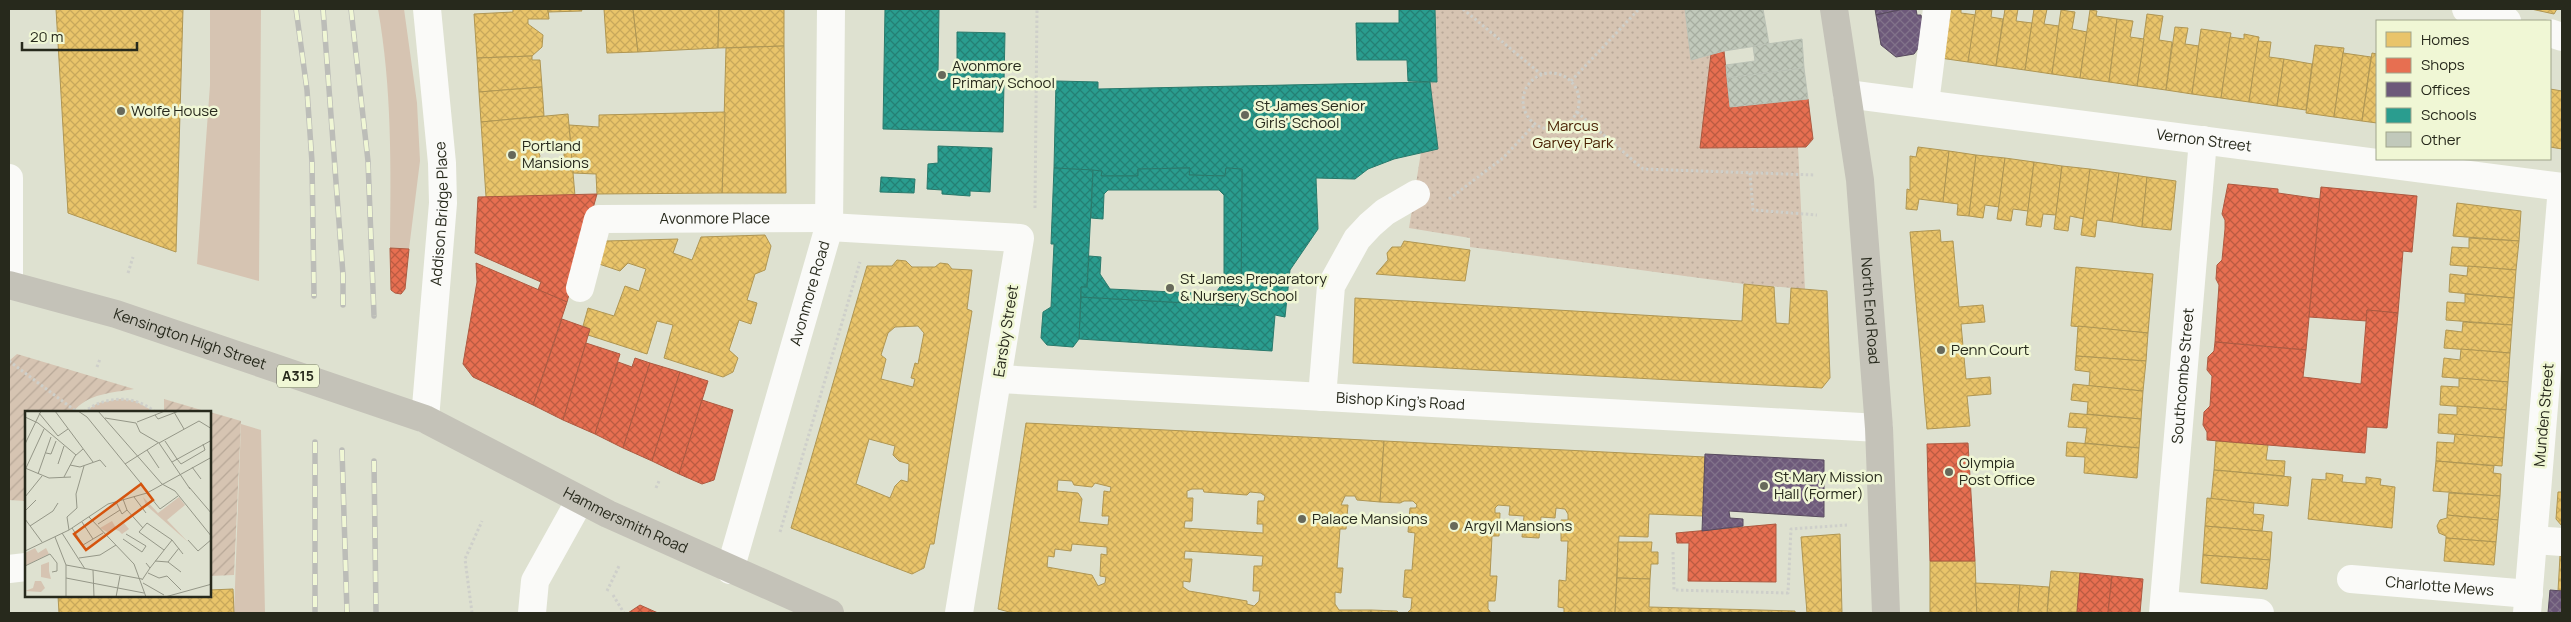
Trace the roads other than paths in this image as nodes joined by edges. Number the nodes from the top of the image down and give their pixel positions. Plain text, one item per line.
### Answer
1 (427, 9) edge
2 (831, 9) edge
3 (1834, 9) edge
4 (1937, 9) edge
5 (2466, 9) edge
6 (2504, 20) edge
7 (1847, 94) junction
8 (1925, 102) junction
9 (2203, 140) junction
10 (9, 178) edge
11 (2562, 188) edge
12 (1416, 194) road end
13 (829, 222) junction
14 (9, 285) edge
15 (580, 288) dead end
16 (999, 379) junction
17 (1322, 398) junction
18 (426, 419) junction
19 (1879, 428) junction
20 (580, 500) junction
21 (2534, 540) junction
22 (2562, 542) edge
23 (25, 567) edge
24 (9, 569) edge
25 (730, 570) junction
26 (2351, 579) dead end
27 (2528, 604) edge
28 (2164, 609) edge
29 (532, 613) edge
30 (830, 613) edge
31 (959, 613) edge
32 (1886, 613) edge
33 (2260, 613) edge

1 - 18 street, Addison Bridge Place
2 - 13 street, Avonmore Road
3 - 7 main road, North End Road
4 - 8 street
5 - 6 street
7 - 8 street, Vernon Street
7 - 19 main road, North End Road
8 - 9 street, Vernon Street
9 - 11 street, Vernon Street
9 - 28 street, Southcombe Street
10 - 14 street
11 - 21 street, Munden Street
12 - 17 street
13 - 15 street, Avonmore Place
13 - 16 street, Earsby Street
13 - 25 street, Avonmore Road
14 - 18 main road, Kensington High Street / A315
16 - 17 street, Bishop King's Road
16 - 31 street, Earsby Street
17 - 19 street, Bishop King's Road
18 - 20 main road, Hammersmith Road / A315
19 - 32 main road, North End Road
20 - 25 main road, Hammersmith Road / A315
20 - 29 street
21 - 22 street
21 - 27 street, Munden Street
23 - 24 street
25 - 30 main road, Hammersmith Road / A315
26 - 27 street, Charlotte Mews
28 - 33 street

